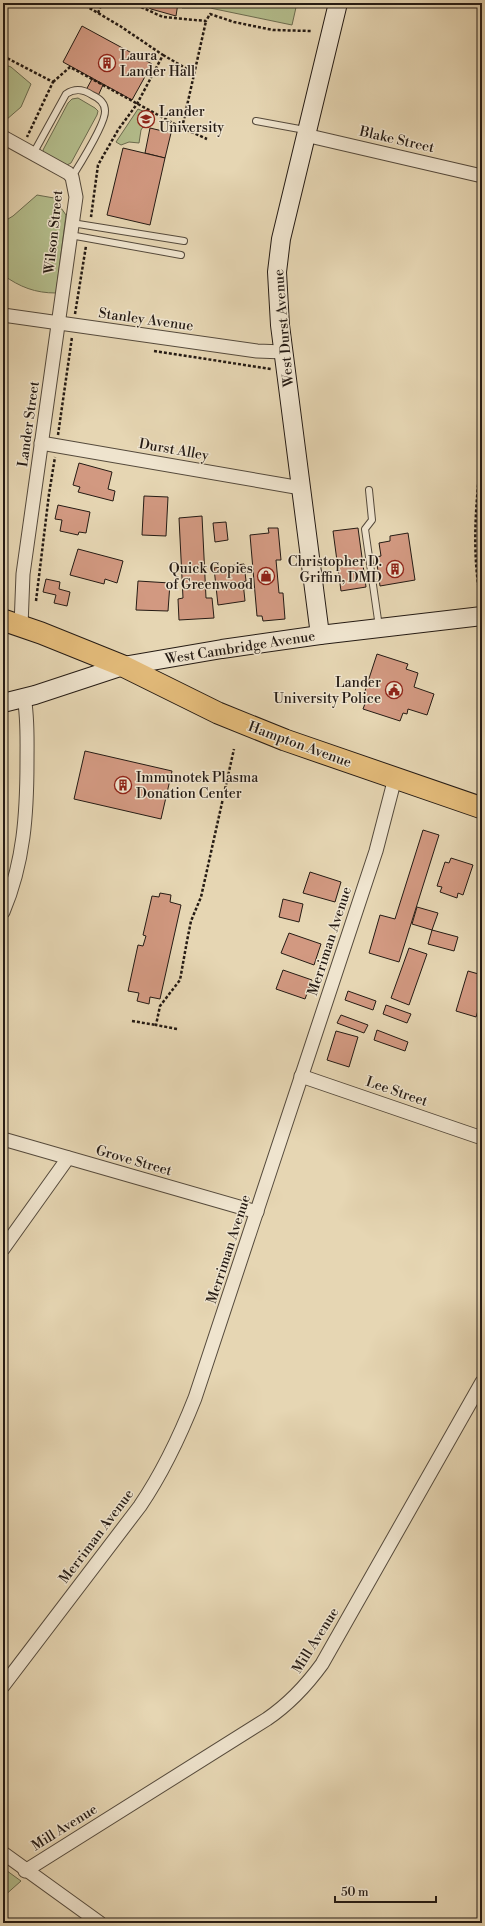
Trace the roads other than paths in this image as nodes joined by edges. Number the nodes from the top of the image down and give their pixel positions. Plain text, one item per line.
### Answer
1 (338, 3) edge
2 (256, 121) dead end
3 (306, 133) junction
4 (3, 137) edge
5 (28, 150) junction
6 (482, 176) edge
7 (72, 177) junction
8 (71, 229) junction
9 (184, 241) dead end
10 (181, 255) dead end
11 (3, 315) edge
12 (58, 323) junction
13 (284, 352) junction
14 (41, 443) junction
15 (301, 488) junction
16 (369, 490) dead end
17 (482, 610) edge
18 (12, 623) edge
19 (379, 629) junction
20 (320, 635) junction
21 (123, 666) junction
22 (24, 697) junction
23 (3, 703) edge
24 (395, 778) junction
25 (482, 808) edge
26 (3, 912) edge
27 (301, 1076) junction
28 (482, 1138) edge
29 (3, 1139) edge
30 (68, 1158) junction
31 (257, 1212) junction
32 (3, 1249) edge
33 (482, 1382) edge
34 (3, 1686) edge
35 (3, 1854) edge
36 (25, 1871) junction
37 (100, 1923) edge

1 - 3 street, West Durst Avenue
2 - 3 lane
3 - 6 street, Blake Street
3 - 13 street, West Durst Avenue
4 - 5 street, Wilson Street
5 - 7 street, Wilson Street
5 - 7 lane
7 - 8 street, Wilson Street
8 - 9 lane
8 - 10 lane
8 - 12 street, Wilson Street
11 - 12 street, Stanley Avenue
12 - 13 street, Stanley Avenue
12 - 14 street, Lander Street
13 - 15 street, West Durst Avenue
14 - 15 street, Durst Alley
14 - 18 street, Lander Street
15 - 20 street, West Durst Avenue
16 - 19 lane
17 - 19 street, West Cambridge Avenue
18 - 21 main road, Hampton Avenue
19 - 20 street, West Cambridge Avenue
20 - 21 street, West Cambridge Avenue
21 - 22 street, West Cambridge Avenue
21 - 24 main road, Hampton Avenue
22 - 23 street, West Cambridge Avenue
22 - 26 street
24 - 25 main road, Hampton Avenue
24 - 27 street, Merriman Avenue
27 - 28 street, Lee Street
27 - 31 street, Merriman Avenue
29 - 30 street, Grove Street
30 - 31 street, Grove Street
30 - 32 street
31 - 34 street, Merriman Avenue
33 - 36 street, Mill Avenue
35 - 36 street
36 - 37 street

